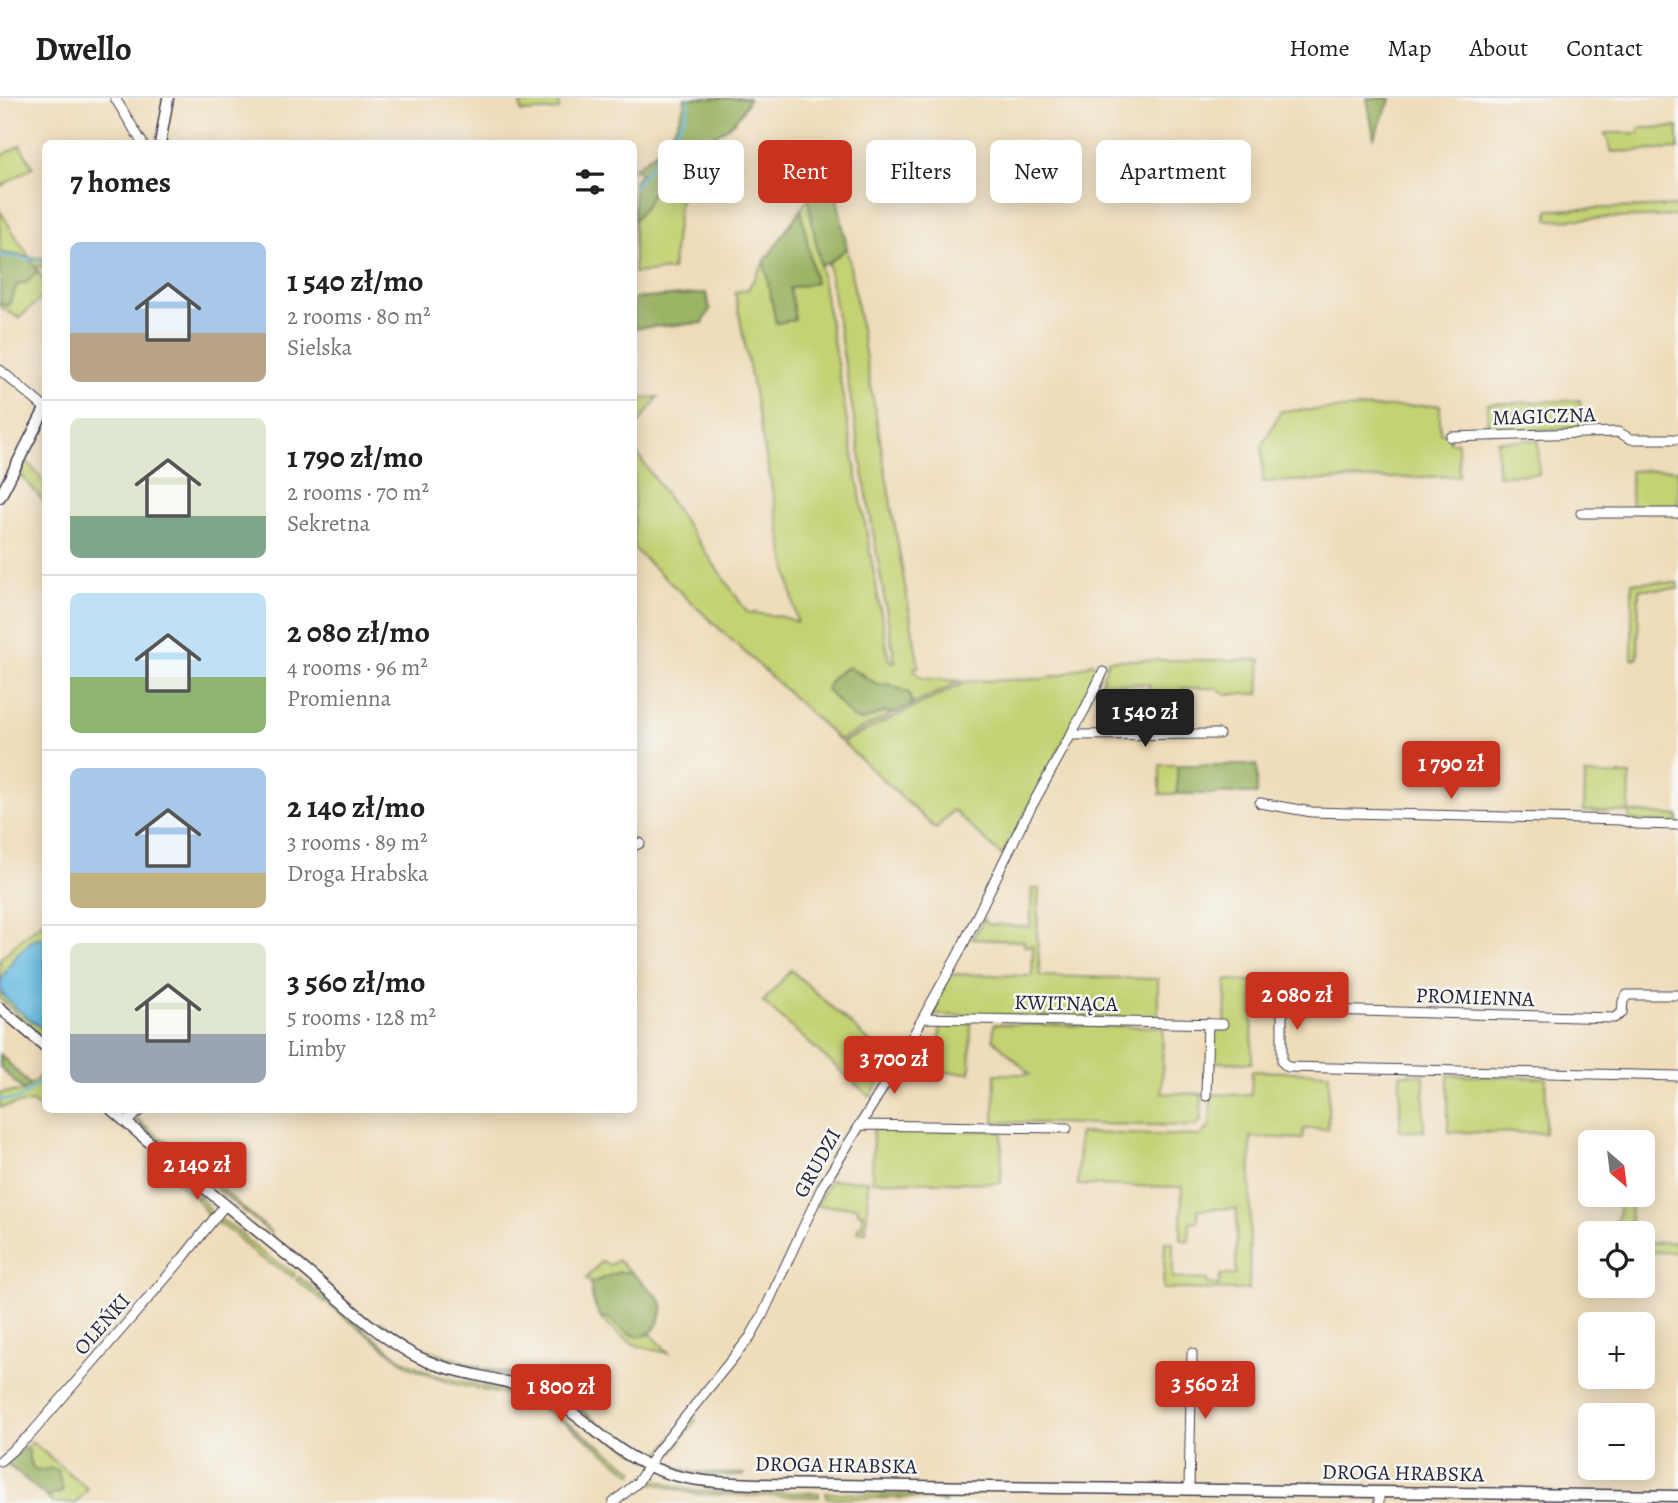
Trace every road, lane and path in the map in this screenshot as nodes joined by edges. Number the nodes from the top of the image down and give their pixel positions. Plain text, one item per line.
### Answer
1 (115, 98) edge
2 (168, 98) edge
3 (141, 140) edge
4 (161, 140) edge
5 (0, 370) edge
6 (42, 405) edge
7 (42, 414) edge
8 (1451, 437) dead end
9 (1678, 439) edge
10 (0, 497) edge
11 (1581, 513) dead end
12 (1678, 513) edge
13 (1103, 672) dead end
14 (1219, 734) dead end
15 (1071, 735) junction
16 (1260, 803) dead end
17 (1678, 825) edge
18 (1678, 995) edge
19 (0, 1008) edge
20 (923, 1018) junction
21 (1208, 1023) junction
22 (1223, 1024) dead end
23 (42, 1044) edge
24 (1678, 1076) edge
25 (1206, 1096) dead end
26 (116, 1113) edge
27 (137, 1113) edge
28 (126, 1122) junction
29 (859, 1125) junction
30 (1066, 1128) dead end
31 (225, 1205) junction
32 (1192, 1353) dead end
33 (0, 1461) edge
34 (647, 1466) junction
35 (1189, 1488) junction
36 (1379, 1497) edge
37 (1672, 1498) edge
38 (1584, 1499) edge
39 (613, 1503) edge

1 - 3 street
2 - 4 street
5 - 6 street
7 - 10 street
8 - 9 street, MAGICZNA
11 - 12 street
13 - 15 street, GRUDZI
14 - 15 street
15 - 20 street, GRUDZI
16 - 17 street
18 - 24 street, PROMIENNA
19 - 23 street
20 - 21 street, KWITNĄCA
20 - 29 street, GRUDZI
21 - 22 street, KWITNĄCA
21 - 25 street
26 - 28 street, DROGA HRABSKA
27 - 28 street
28 - 31 street, DROGA HRABSKA
29 - 30 street
29 - 34 street, GRUDZI
31 - 33 street, OLEŃKI
31 - 34 street, DROGA HRABSKA
32 - 35 street
34 - 35 street, DROGA HRABSKA
34 - 39 street, GRUDZI
35 - 36 street, DROGA HRABSKA
36 - 38 street, DROGA HRABSKA
37 - 38 street, DROGA HRABSKA

